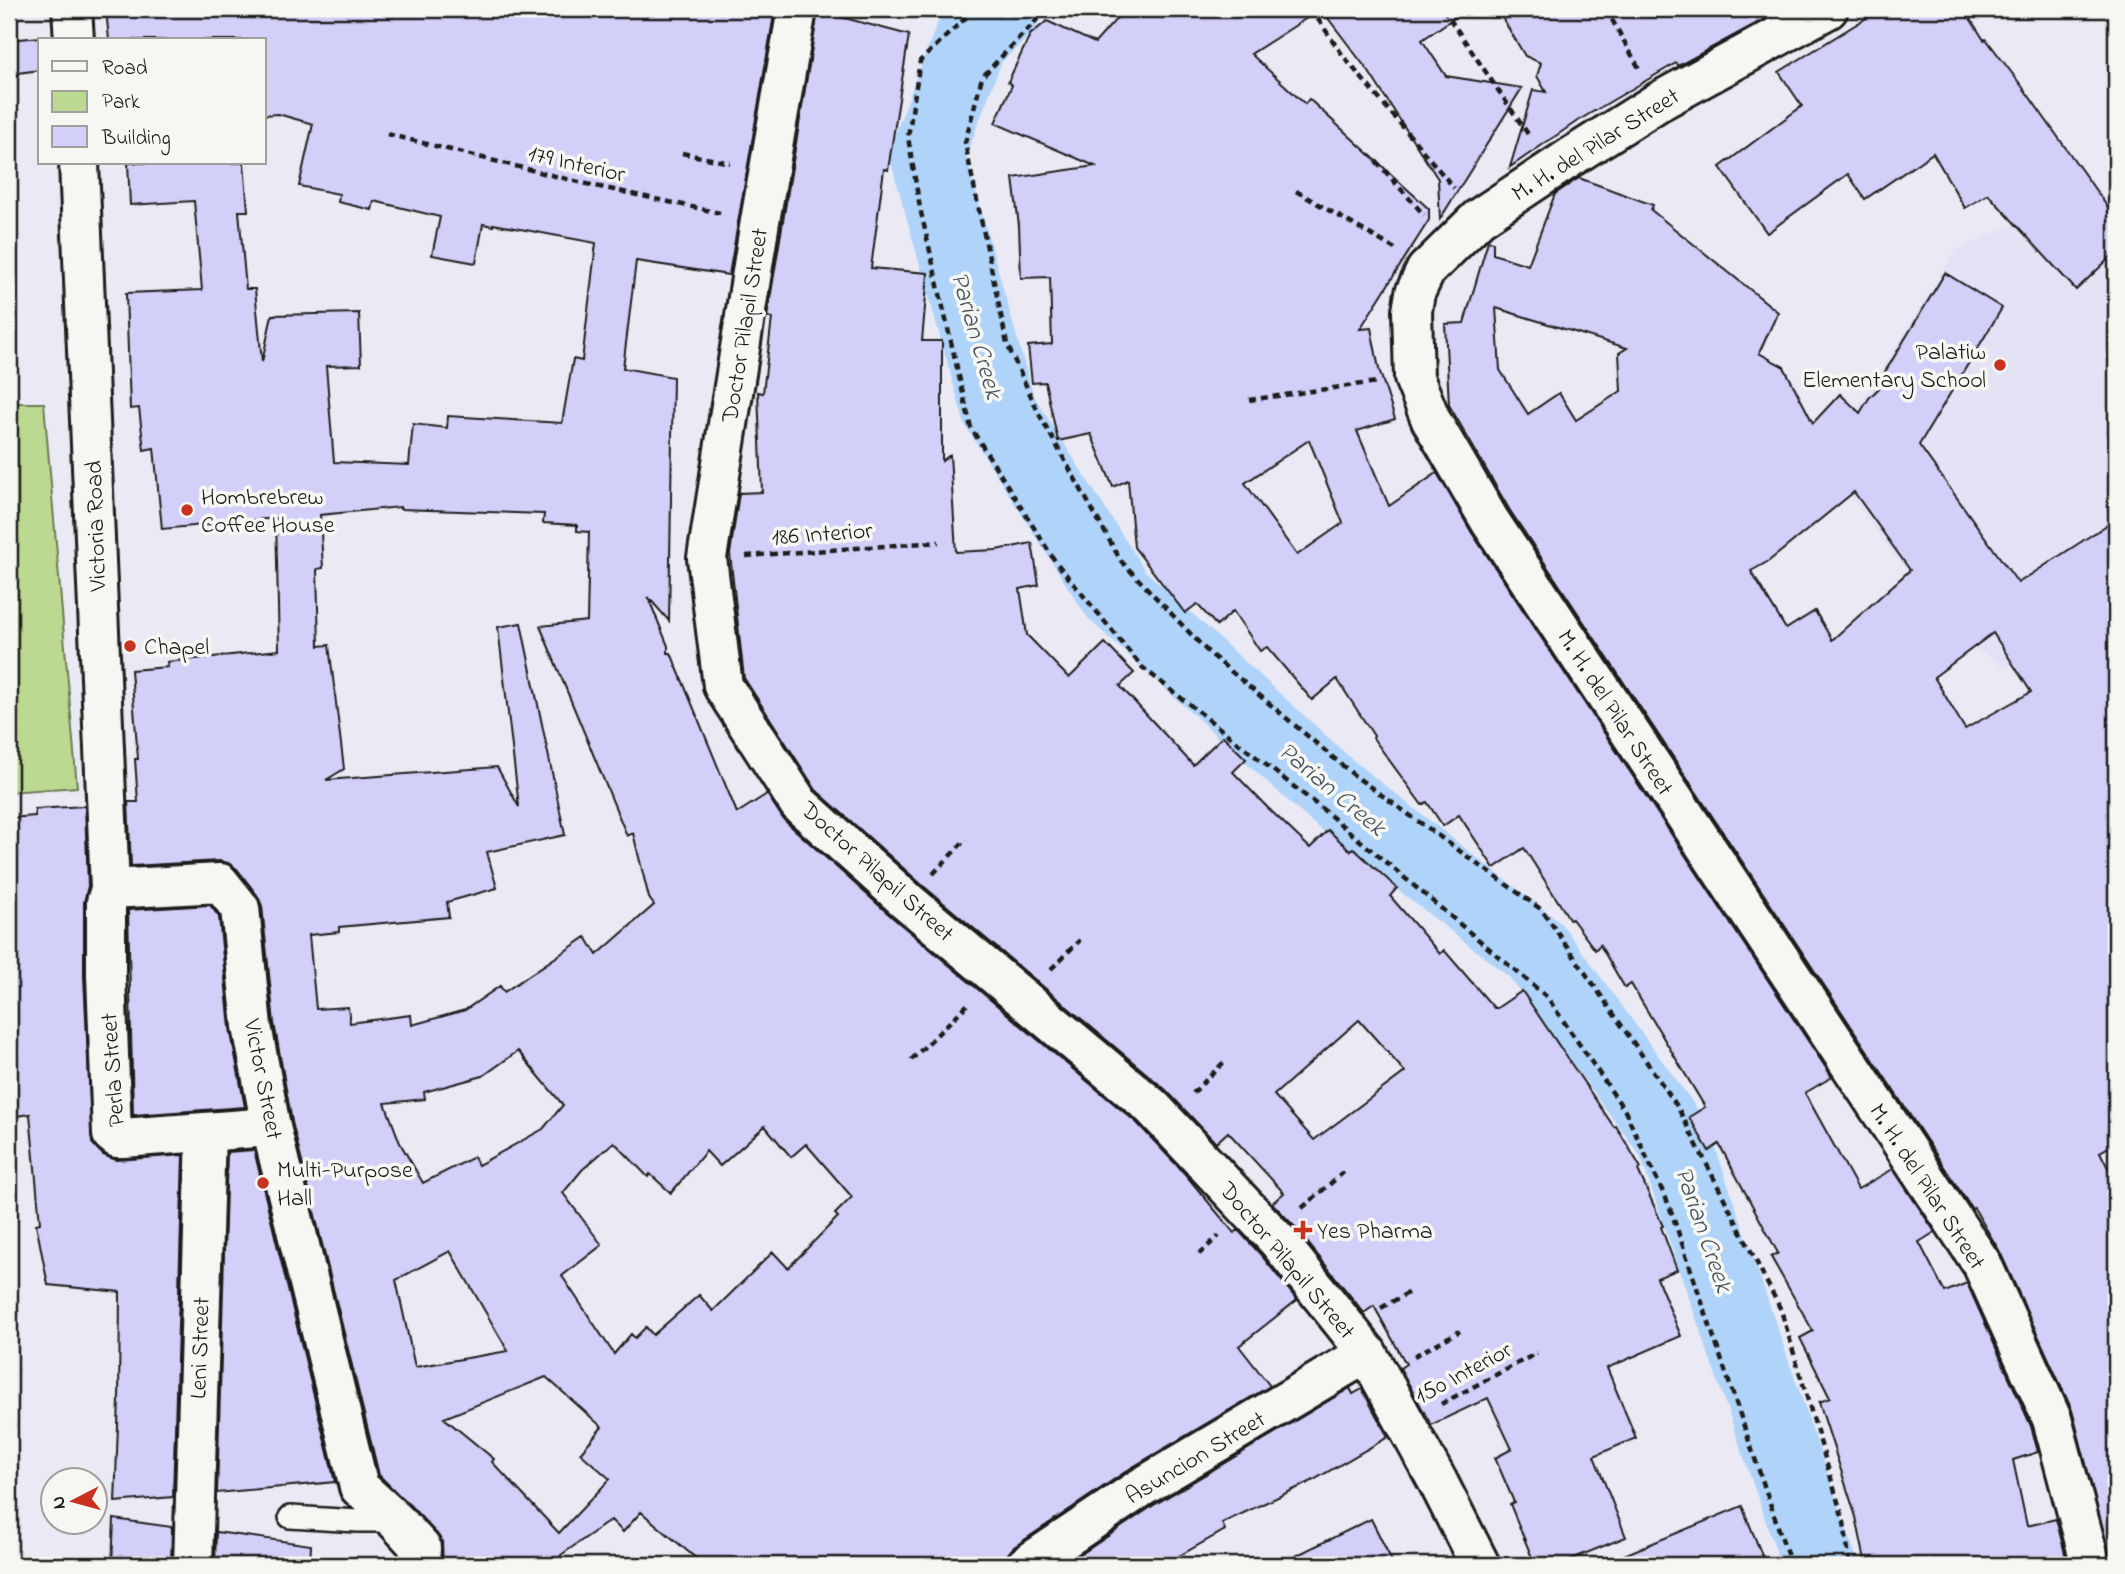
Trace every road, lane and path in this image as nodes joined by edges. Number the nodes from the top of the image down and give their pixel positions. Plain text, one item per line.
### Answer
1 (72, 9) edge
2 (797, 9) edge
3 (975, 9) edge
4 (1047, 9) edge
5 (1311, 9) edge
6 (1443, 9) edge
7 (1606, 9) edge
8 (1828, 9) edge
9 (74, 38) edge
10 (1658, 102) junction
11 (387, 134) dead end
12 (1530, 137) dead end
13 (682, 153) dead end
14 (1376, 161) dead end
15 (79, 164) edge
16 (769, 170) junction
17 (1296, 191) dead end
18 (1463, 198) dead end
19 (760, 221) junction
20 (1440, 256) junction
21 (1414, 377) junction
22 (1249, 400) dead end
23 (939, 542) dead end
24 (707, 558) junction
25 (110, 889) junction
26 (997, 975) junction
27 (911, 1060) dead end
28 (271, 1127) junction
29 (206, 1132) junction
30 (1345, 1171) dead end
31 (1272, 1233) junction
32 (1460, 1331) dead end
33 (1537, 1353) dead end
34 (1373, 1364) junction
35 (1406, 1423) junction
36 (290, 1517) dead end
37 (396, 1521) junction
38 (193, 1565) edge
39 (420, 1565) edge
40 (1026, 1565) edge
41 (1479, 1565) edge
42 (1791, 1565) edge
43 (1850, 1565) edge
44 (2091, 1565) edge

1 - 9 street
2 - 16 street, Doctor Pilapil Street
3 - 42 path
4 - 43 path
5 - 18 path
6 - 12 path
7 - 10 path
8 - 10 street, M. H. del Pilar Street
10 - 20 street, M. H. del Pilar Street
11 - 19 path, 179 Interior
13 - 16 path
14 - 20 path
15 - 25 street, Victoria Road
16 - 19 street, Doctor Pilapil Street
17 - 20 path
19 - 24 street, Doctor Pilapil Street
20 - 21 street, M. H. del Pilar Street
21 - 22 path
21 - 44 street, M. H. del Pilar Street
23 - 24 path, 186 Interior
24 - 26 street, Doctor Pilapil Street
25 - 28 street, Victor Street
25 - 29 street, Perla Street
26 - 27 path
26 - 31 street, Doctor Pilapil Street
28 - 29 street, Perla Street
28 - 37 street, Victor Street
29 - 38 street, Leni Street
30 - 31 path
31 - 34 street, Doctor Pilapil Street
32 - 34 path
33 - 35 path, 150 Interior
34 - 35 street, Doctor Pilapil Street
34 - 40 street, Asuncion Street
35 - 41 street, Doctor Pilapil Street
36 - 37 lane
37 - 39 street, Victor Street

